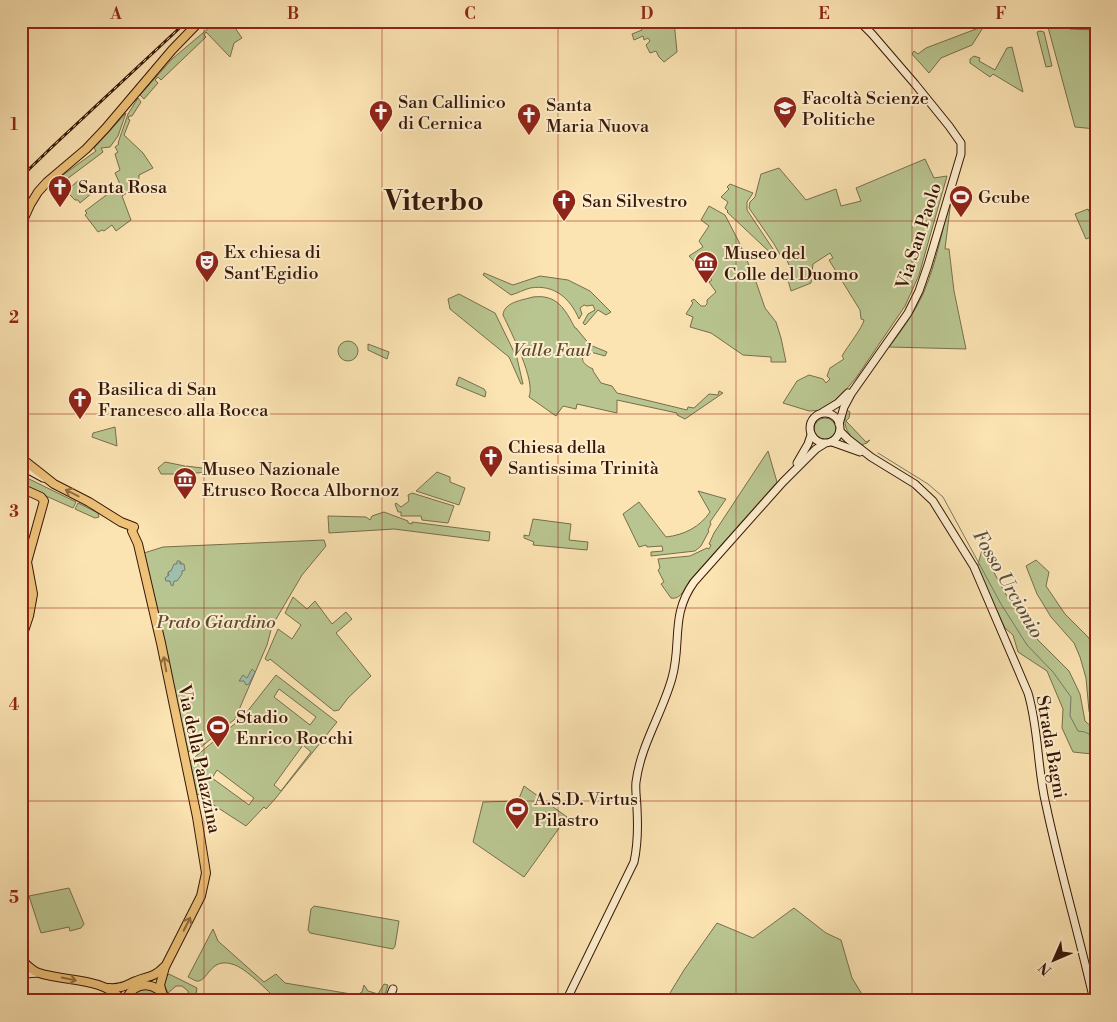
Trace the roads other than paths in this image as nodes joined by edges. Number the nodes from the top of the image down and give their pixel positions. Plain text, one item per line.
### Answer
1 (200, 21) edge
2 (859, 21) edge
3 (21, 225) edge
4 (859, 382) junction
5 (822, 413) junction
6 (840, 427) junction
7 (811, 435) junction
8 (832, 442) junction
9 (824, 444) junction
10 (871, 457) junction
11 (21, 458) edge
12 (21, 466) edge
13 (783, 482) junction
14 (54, 484) junction
15 (21, 488) edge
16 (21, 640) edge
17 (21, 959) edge
18 (165, 967) junction
19 (38, 973) junction
20 (21, 977) edge
21 (100, 986) junction
22 (393, 989) dead end
23 (162, 992) junction
24 (124, 1001) edge
25 (166, 1001) edge
26 (388, 1001) edge
27 (566, 1001) edge
28 (1094, 1001) edge

1 - 3 main road
2 - 4 main road, Via San Paolo
4 - 5 main road, Via San Paolo
4 - 6 main road, Via San Paolo
5 - 6 main road
5 - 7 main road
6 - 8 main road
6 - 10 main road, Strada Bagni
7 - 9 main road
7 - 13 main road
8 - 9 main road
8 - 10 main road, Strada Bagni
9 - 13 main road
10 - 28 main road, Strada Bagni
11 - 14 main road
12 - 14 main road
13 - 27 main road
18 -> 14 main road, Via della Palazzina
15 - 16 main road
17 - 19 main road
18 - 21 main road
18 - 23 main road, Via della Palazzina
19 - 20 main road
19 -> 21 main road
21 - 24 main road
22 - 26 main road
23 - 24 main road
23 - 25 main road

